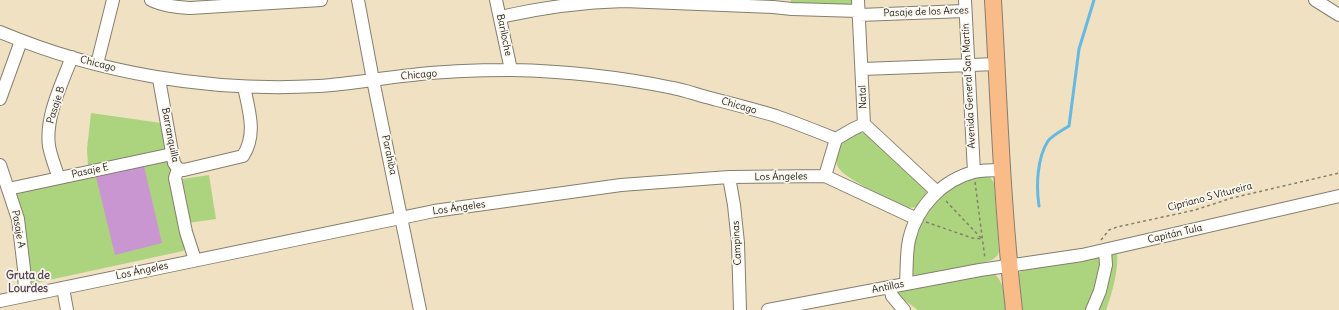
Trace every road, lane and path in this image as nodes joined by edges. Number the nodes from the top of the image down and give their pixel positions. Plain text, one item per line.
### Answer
1 (113, 0) edge
2 (151, 0) edge
3 (321, 0) edge
4 (358, 0) edge
5 (496, 0) edge
6 (993, 0) edge
7 (1315, 0) edge
8 (655, 1) edge
9 (763, 3) edge
10 (784, 4) edge
11 (965, 5) edge
12 (859, 8) edge
13 (1338, 13) edge
14 (500, 17) junction
15 (0, 32) edge
16 (21, 41) junction
17 (72, 57) junction
18 (97, 64) junction
19 (997, 64) junction
20 (968, 65) junction
21 (862, 69) junction
22 (511, 70) junction
23 (159, 79) junction
24 (373, 80) junction
25 (244, 87) junction
26 (0, 99) edge
27 (864, 124) junction
28 (836, 139) junction
29 (172, 154) junction
30 (0, 165) edge
31 (178, 169) junction
32 (1002, 170) junction
33 (974, 172) junction
34 (1339, 173) edge
35 (825, 176) junction
36 (59, 178) junction
37 (729, 178) junction
38 (8, 189) junction
39 (937, 192) junction
40 (1339, 196) edge
41 (402, 217) junction
42 (916, 219) junction
43 (982, 239) junction
44 (1103, 250) junction
45 (195, 260) junction
46 (1009, 266) junction
47 (987, 269) junction
48 (906, 283) junction
49 (890, 286) junction
50 (63, 288) junction
51 (25, 296) junction
52 (0, 301) edge
53 (67, 310) edge
54 (420, 310) edge
55 (740, 310) edge
56 (768, 310) edge
57 (904, 310) edge
58 (1014, 310) edge
59 (1092, 310) edge

1 - 18 street
2 - 3 street
4 - 24 street, Parahiba
5 - 14 street, Bariloche
6 - 19 main road
7 - 13 street
8 - 9 street, Pasaje de los Arces
8 - 14 street, Pasaje de los Arces
9 - 10 street, Pasaje de los Arces
10 - 12 street, Pasaje de los Arces
11 - 12 street, Pasaje de los Arces
11 - 20 street, Avenida General San Martín
12 - 21 street, Natal
14 - 22 street, Bariloche
15 - 16 street, Chicago
16 - 17 street, Chicago
16 - 26 street
17 - 18 street, Chicago
17 - 36 street, Pasaje B
18 - 23 street, Chicago
19 - 20 street
19 - 32 main road
20 - 21 street
20 - 33 street, Avenida General San Martín
21 - 27 street, Natal
22 - 24 street, Chicago
22 - 28 street, Chicago
23 - 25 street, Chicago
23 - 29 street, Barranquilla
24 - 25 street, Chicago
24 - 41 street, Parahiba
25 - 31 street
27 - 28 street, Natal
27 - 39 street
28 - 35 street
29 - 31 street, Barranquilla
29 - 36 street, Pasaje E
30 - 38 street, Pasaje A
31 - 45 street, Barranquilla
32 - 33 street
32 - 46 main road
33 - 39 street
33 - 43 path
34 - 44 path, Cipriano S Vitureira
35 - 37 street, Los Ángeles
35 - 42 street, Los Ángeles
36 - 38 street, Pasaje E
37 - 41 street, Los Ángeles
37 - 55 street, Campinas
38 - 51 street, Pasaje A
39 - 42 street
39 - 43 path
40 - 44 street, Capitán Tula
41 - 45 street, Los Ángeles
41 - 54 street, Parahiba
42 - 43 path
42 - 48 street
43 - 47 path
44 - 46 street, Capitán Tula
44 - 59 street
45 - 50 street, Los Ángeles
46 - 47 street, Antillas
46 - 58 main road
47 - 48 street, Antillas
48 - 49 street, Antillas
49 - 56 street, Antillas
49 - 57 street
50 - 51 street, Los Ángeles
50 - 53 street
51 - 52 street, Los Ángeles

